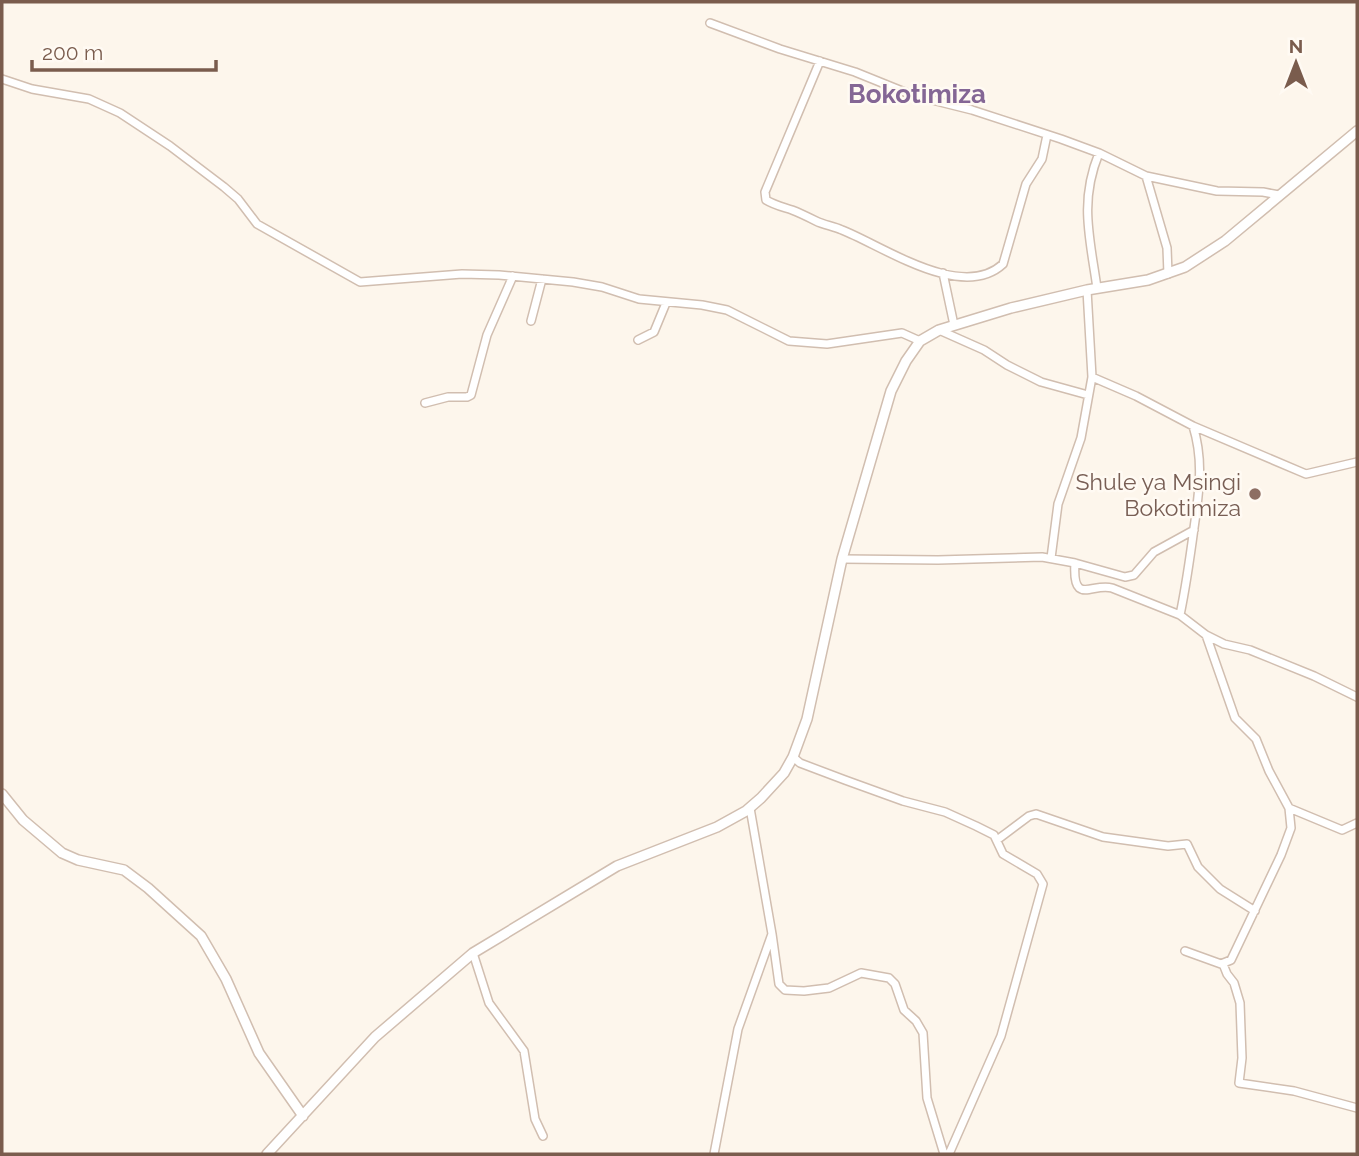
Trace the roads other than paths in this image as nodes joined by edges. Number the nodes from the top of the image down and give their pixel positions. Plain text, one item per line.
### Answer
1 (710, 23) dead end
2 (820, 61) junction
3 (2, 79) edge
4 (1357, 131) edge
5 (1046, 135) junction
6 (1099, 153) junction
7 (1146, 176) junction
8 (1279, 195) junction
9 (943, 273) junction
10 (1168, 274) junction
11 (513, 276) junction
12 (542, 279) junction
13 (1092, 289) junction
14 (666, 303) junction
15 (531, 321) dead end
16 (954, 325) junction
17 (939, 330) junction
18 (638, 340) dead end
19 (920, 341) junction
20 (1093, 377) junction
21 (1088, 395) junction
22 (425, 403) dead end
23 (1193, 426) junction
24 (1357, 462) edge
25 (1194, 530) junction
26 (1051, 558) junction
27 (842, 559) junction
28 (1075, 563) junction
29 (1180, 615) junction
30 (1206, 635) junction
31 (1357, 696) edge
32 (793, 757) junction
33 (2, 794) edge
34 (750, 808) junction
35 (1289, 808) junction
36 (1357, 823) edge
37 (998, 840) junction
38 (1255, 911) junction
39 (772, 934) junction
40 (1185, 951) dead end
41 (473, 953) junction
42 (1223, 964) junction
43 (1357, 1108) edge
44 (303, 1116) junction
45 (543, 1136) dead end
46 (267, 1154) edge
47 (714, 1154) edge
48 (944, 1154) edge
49 (949, 1154) edge

1 - 2 street
2 - 5 street
2 - 9 street
3 - 11 street
4 - 8 street
5 - 6 street
5 - 9 street
6 - 7 street
6 - 13 street
7 - 8 street
7 - 10 street
8 - 10 street
9 - 16 street
10 - 13 street
11 - 12 street
11 - 22 street
12 - 14 street
12 - 15 street
13 - 16 street
13 - 20 street
14 - 18 street
14 - 19 street
16 - 17 street
17 - 19 street
17 - 21 street
19 - 27 street
20 - 21 street
20 - 23 street
21 - 26 street
23 - 24 street
23 - 25 street
25 - 28 street
25 - 29 street
26 - 27 street
26 - 28 street
27 - 32 street
28 - 29 street
29 - 30 street
30 - 31 street
30 - 35 street
32 - 34 street
32 - 37 street
33 - 44 street
34 - 39 street
34 - 41 street
35 - 36 street
35 - 38 street
37 - 38 street
37 - 49 street
38 - 42 street
39 - 47 street
39 - 48 street
40 - 42 street
41 - 44 street
41 - 45 street
42 - 43 street
44 - 46 street

